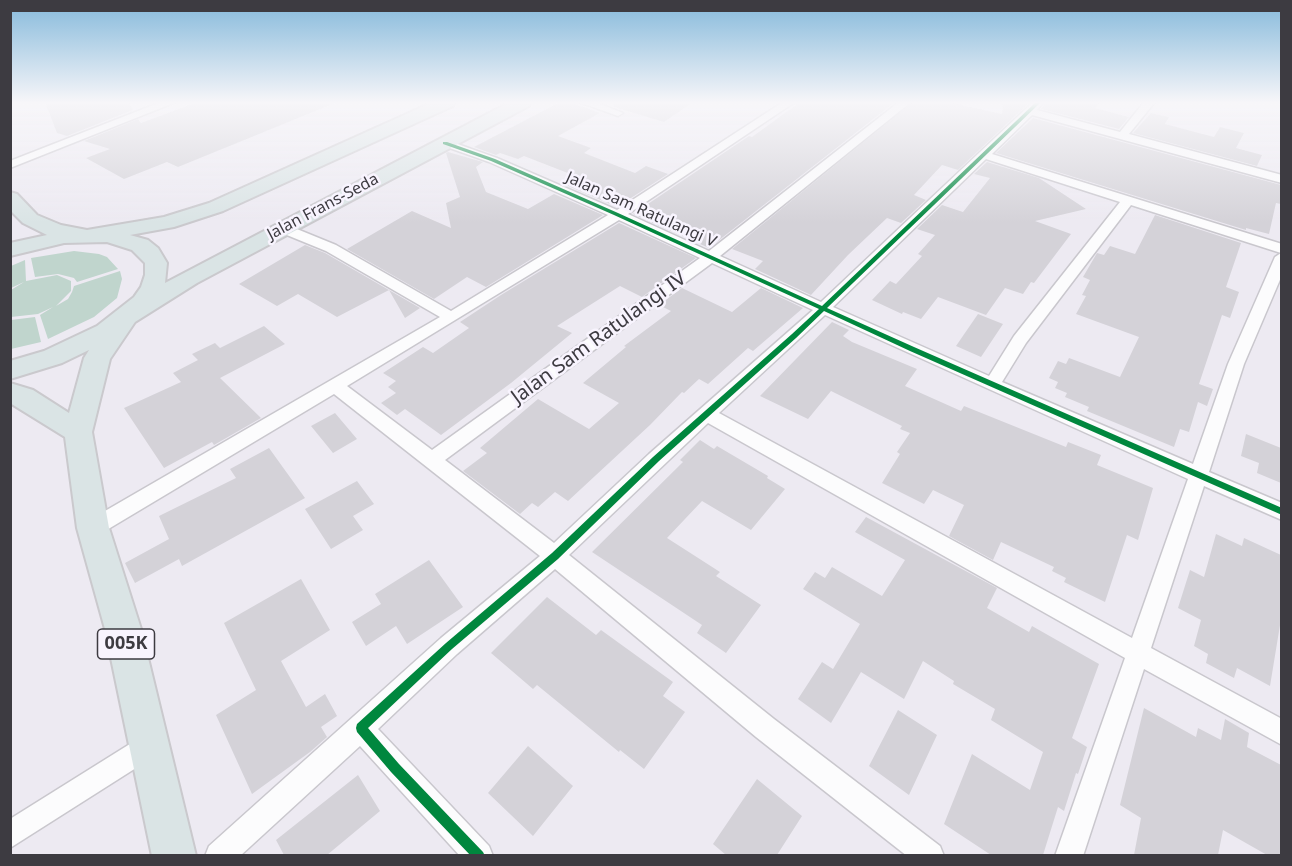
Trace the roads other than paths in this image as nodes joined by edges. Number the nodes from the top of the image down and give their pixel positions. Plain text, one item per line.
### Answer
1 (64, 142) edge
2 (358, 142) edge
3 (728, 142) edge
4 (855, 142) edge
5 (997, 142) edge
6 (1146, 142) edge
7 (446, 143) joint
8 (984, 155) junction
9 (10, 165) edge
10 (1281, 179) edge
11 (10, 198) edge
12 (1127, 202) junction
13 (616, 214) junction
14 (282, 228) junction
15 (87, 236) junction
16 (1281, 249) edge
17 (10, 250) edge
18 (712, 256) junction
19 (1281, 257) edge
20 (823, 309) junction
21 (126, 317) junction
22 (451, 317) junction
23 (10, 370) edge
24 (992, 384) junction
25 (334, 386) junction
26 (10, 392) edge
27 (706, 414) junction
28 (78, 432) junction
29 (432, 460) junction
30 (1198, 475) junction
31 (1281, 512) edge
32 (93, 528) junction
33 (555, 556) junction
34 (1137, 655) junction
35 (361, 728) junction
36 (1281, 733) edge
37 (149, 745) junction
38 (10, 835) edge
39 (174, 855) edge
40 (219, 855) edge
41 (479, 855) edge
42 (930, 855) edge
43 (1069, 855) edge

1 - 9 street
2 - 15 main road
3 - 13 street
4 - 18 street, Jalan Sam Ratulangi IV
5 - 8 street
6 - 10 street
7 - 13 street, Jalan Sam Ratulangi V
7 - 14 main road, Jalan Frans-Seda
8 - 12 street
8 - 20 street
11 - 15 main road
12 - 16 street
12 - 24 street
13 - 18 street, Jalan Sam Ratulangi V
13 - 22 street
14 - 21 main road, Jalan Frans-Seda
14 - 22 street
15 - 17 main road
15 - 21 main road
18 - 20 street, Jalan Sam Ratulangi V
18 - 29 street, Jalan Sam Ratulangi IV
19 - 30 street
20 - 24 street, Jalan Sam Ratulangi V
20 - 27 street
21 - 23 main road
21 - 28 main road, 005K
22 - 25 street
24 - 30 street, Jalan Sam Ratulangi V
25 - 29 street
25 - 32 street
26 - 28 main road
27 - 33 street
27 - 34 street
28 - 32 main road, 005K
29 - 33 street
30 - 31 street, Jalan Sam Ratulangi V
30 - 34 street
32 - 37 main road, 005K
33 - 35 street
33 - 42 street
34 - 36 street
34 - 43 street
35 - 40 street
35 - 41 street
37 - 38 street
37 - 39 main road, 005K

